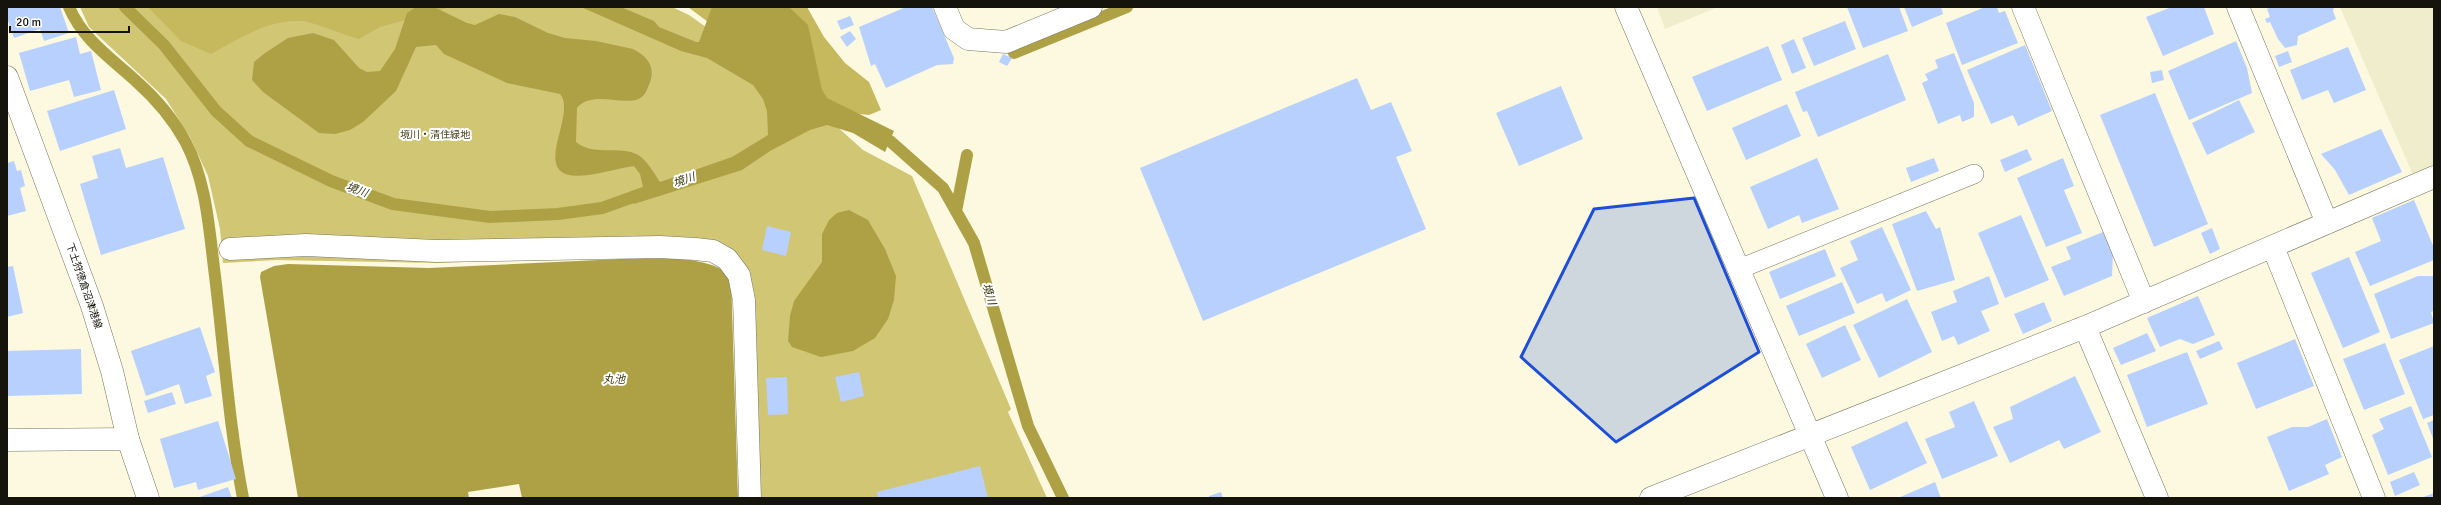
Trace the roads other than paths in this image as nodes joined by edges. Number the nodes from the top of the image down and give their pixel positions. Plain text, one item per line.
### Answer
1 (945, 7) edge
2 (1091, 7) edge
3 (1626, 7) edge
4 (2023, 7) edge
5 (2238, 7) edge
6 (7, 77) edge
7 (1974, 174) dead end
8 (2432, 184) edge
9 (2327, 223) junction
10 (2273, 247) junction
11 (230, 249) dead end
12 (1739, 269) junction
13 (2144, 302) junction
14 (2085, 327) junction
15 (1810, 435) junction
16 (128, 439) junction
17 (7, 440) edge
18 (148, 498) edge
19 (750, 498) edge
20 (1651, 498) edge
21 (1837, 498) edge
22 (2157, 498) edge
23 (2374, 498) edge

1 - 2 street
3 - 12 street
4 - 13 street
5 - 9 street
6 - 16 street, 下土狩徳倉沼津港線
7 - 12 lane
8 - 9 street
9 - 10 street
10 - 13 street
10 - 23 street
11 - 19 street
12 - 15 street
13 - 14 street
14 - 15 street
14 - 22 street
15 - 20 street
15 - 21 street
16 - 17 street
16 - 18 street, 下土狩徳倉沼津港線

